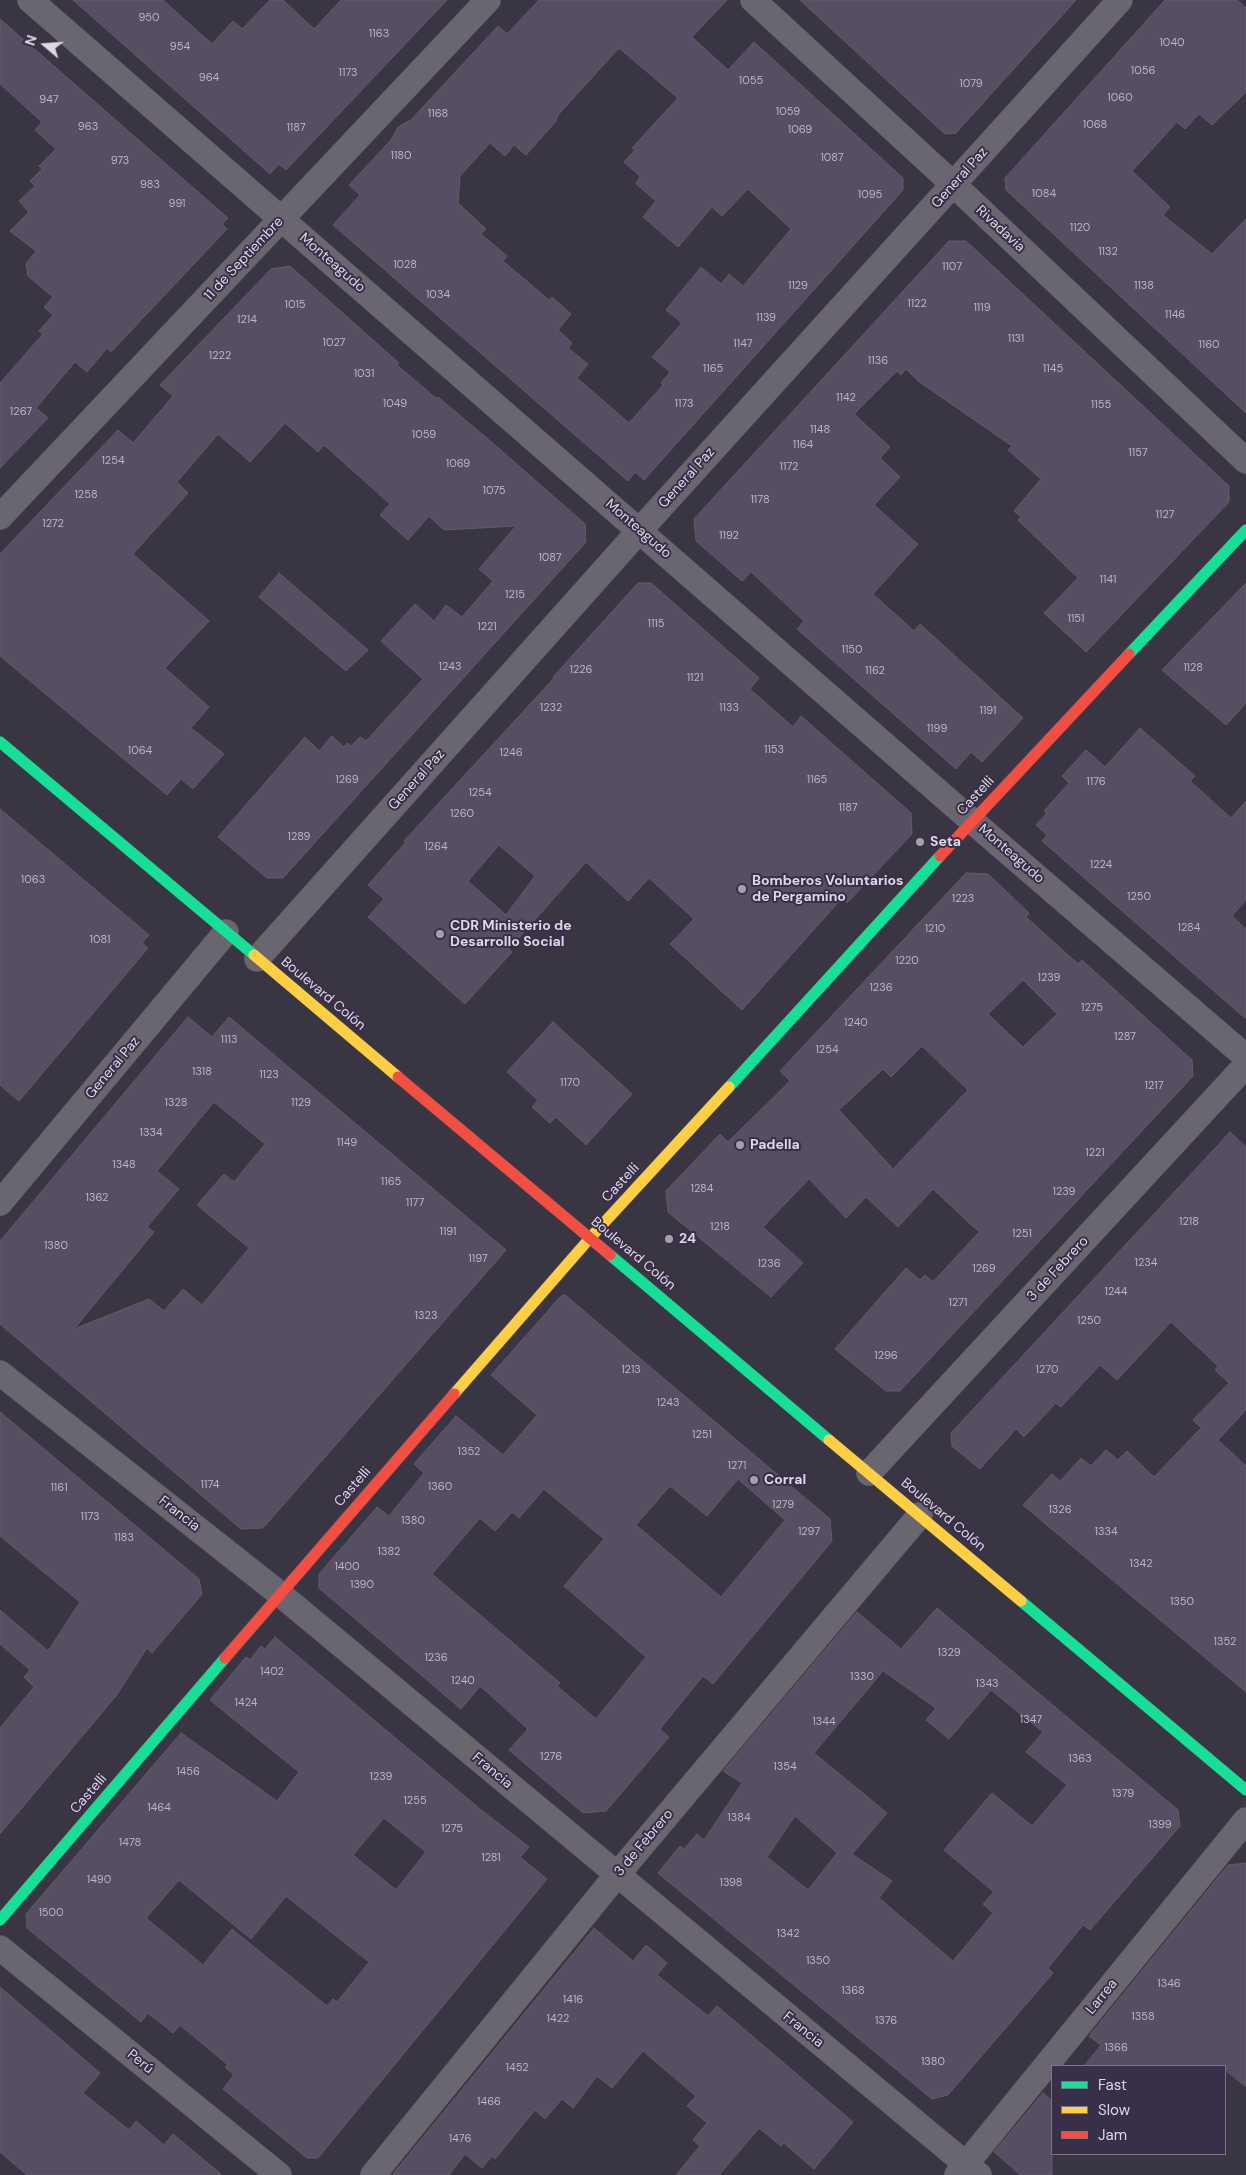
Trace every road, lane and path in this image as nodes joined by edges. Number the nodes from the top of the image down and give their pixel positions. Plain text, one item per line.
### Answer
1 (30, 0) edge
2 (488, 0) edge
3 (753, 0) edge
4 (1120, 0) edge
5 (954, 185) junction
6 (282, 219) junction
7 (1246, 461) edge
8 (0, 517) edge
9 (640, 530) junction
10 (1246, 530) edge
11 (0, 742) edge
12 (972, 821) junction
13 (226, 932) junction
14 (257, 959) junction
15 (1246, 1057) edge
16 (1246, 1065) edge
17 (0, 1203) edge
18 (590, 1238) junction
19 (0, 1373) edge
20 (870, 1473) junction
21 (920, 1515) junction
22 (280, 1594) junction
23 (1246, 1790) edge
24 (1246, 1820) edge
25 (616, 1876) junction
26 (0, 1920) edge
27 (0, 1948) edge
28 (1052, 2065) edge
29 (1051, 2066) edge
30 (968, 2171) edge
31 (279, 2175) edge
32 (372, 2175) edge

1 - 6 street, Monteagudo
2 - 6 street, 11 de Septiembre
3 - 5 street, Rivadavia
4 - 5 street, General Paz
5 - 7 street, Rivadavia
5 - 9 street, General Paz
6 - 8 street, 11 de Septiembre
6 - 9 street, Monteagudo
9 - 12 street, Monteagudo
9 - 14 street, General Paz
10 - 12 street, Castelli
11 - 13 street, Boulevard Colón
12 - 15 street, Monteagudo
12 - 18 street, Castelli
13 - 14 street, Boulevard Colón
13 - 17 street, General Paz
14 - 18 street, Boulevard Colón
16 - 20 street, 3 de Febrero
18 - 20 street, Boulevard Colón
18 - 22 street, Castelli
19 - 22 street, Francia
20 - 21 street, Boulevard Colón
21 - 23 street, Boulevard Colón
21 - 25 street, 3 de Febrero
22 - 25 street, Francia
22 - 26 street, Castelli
24 - 28 street, Larrea
25 - 30 street, Francia
25 - 32 street, 3 de Febrero
27 - 31 street, Perú
29 - 30 street, Larrea

